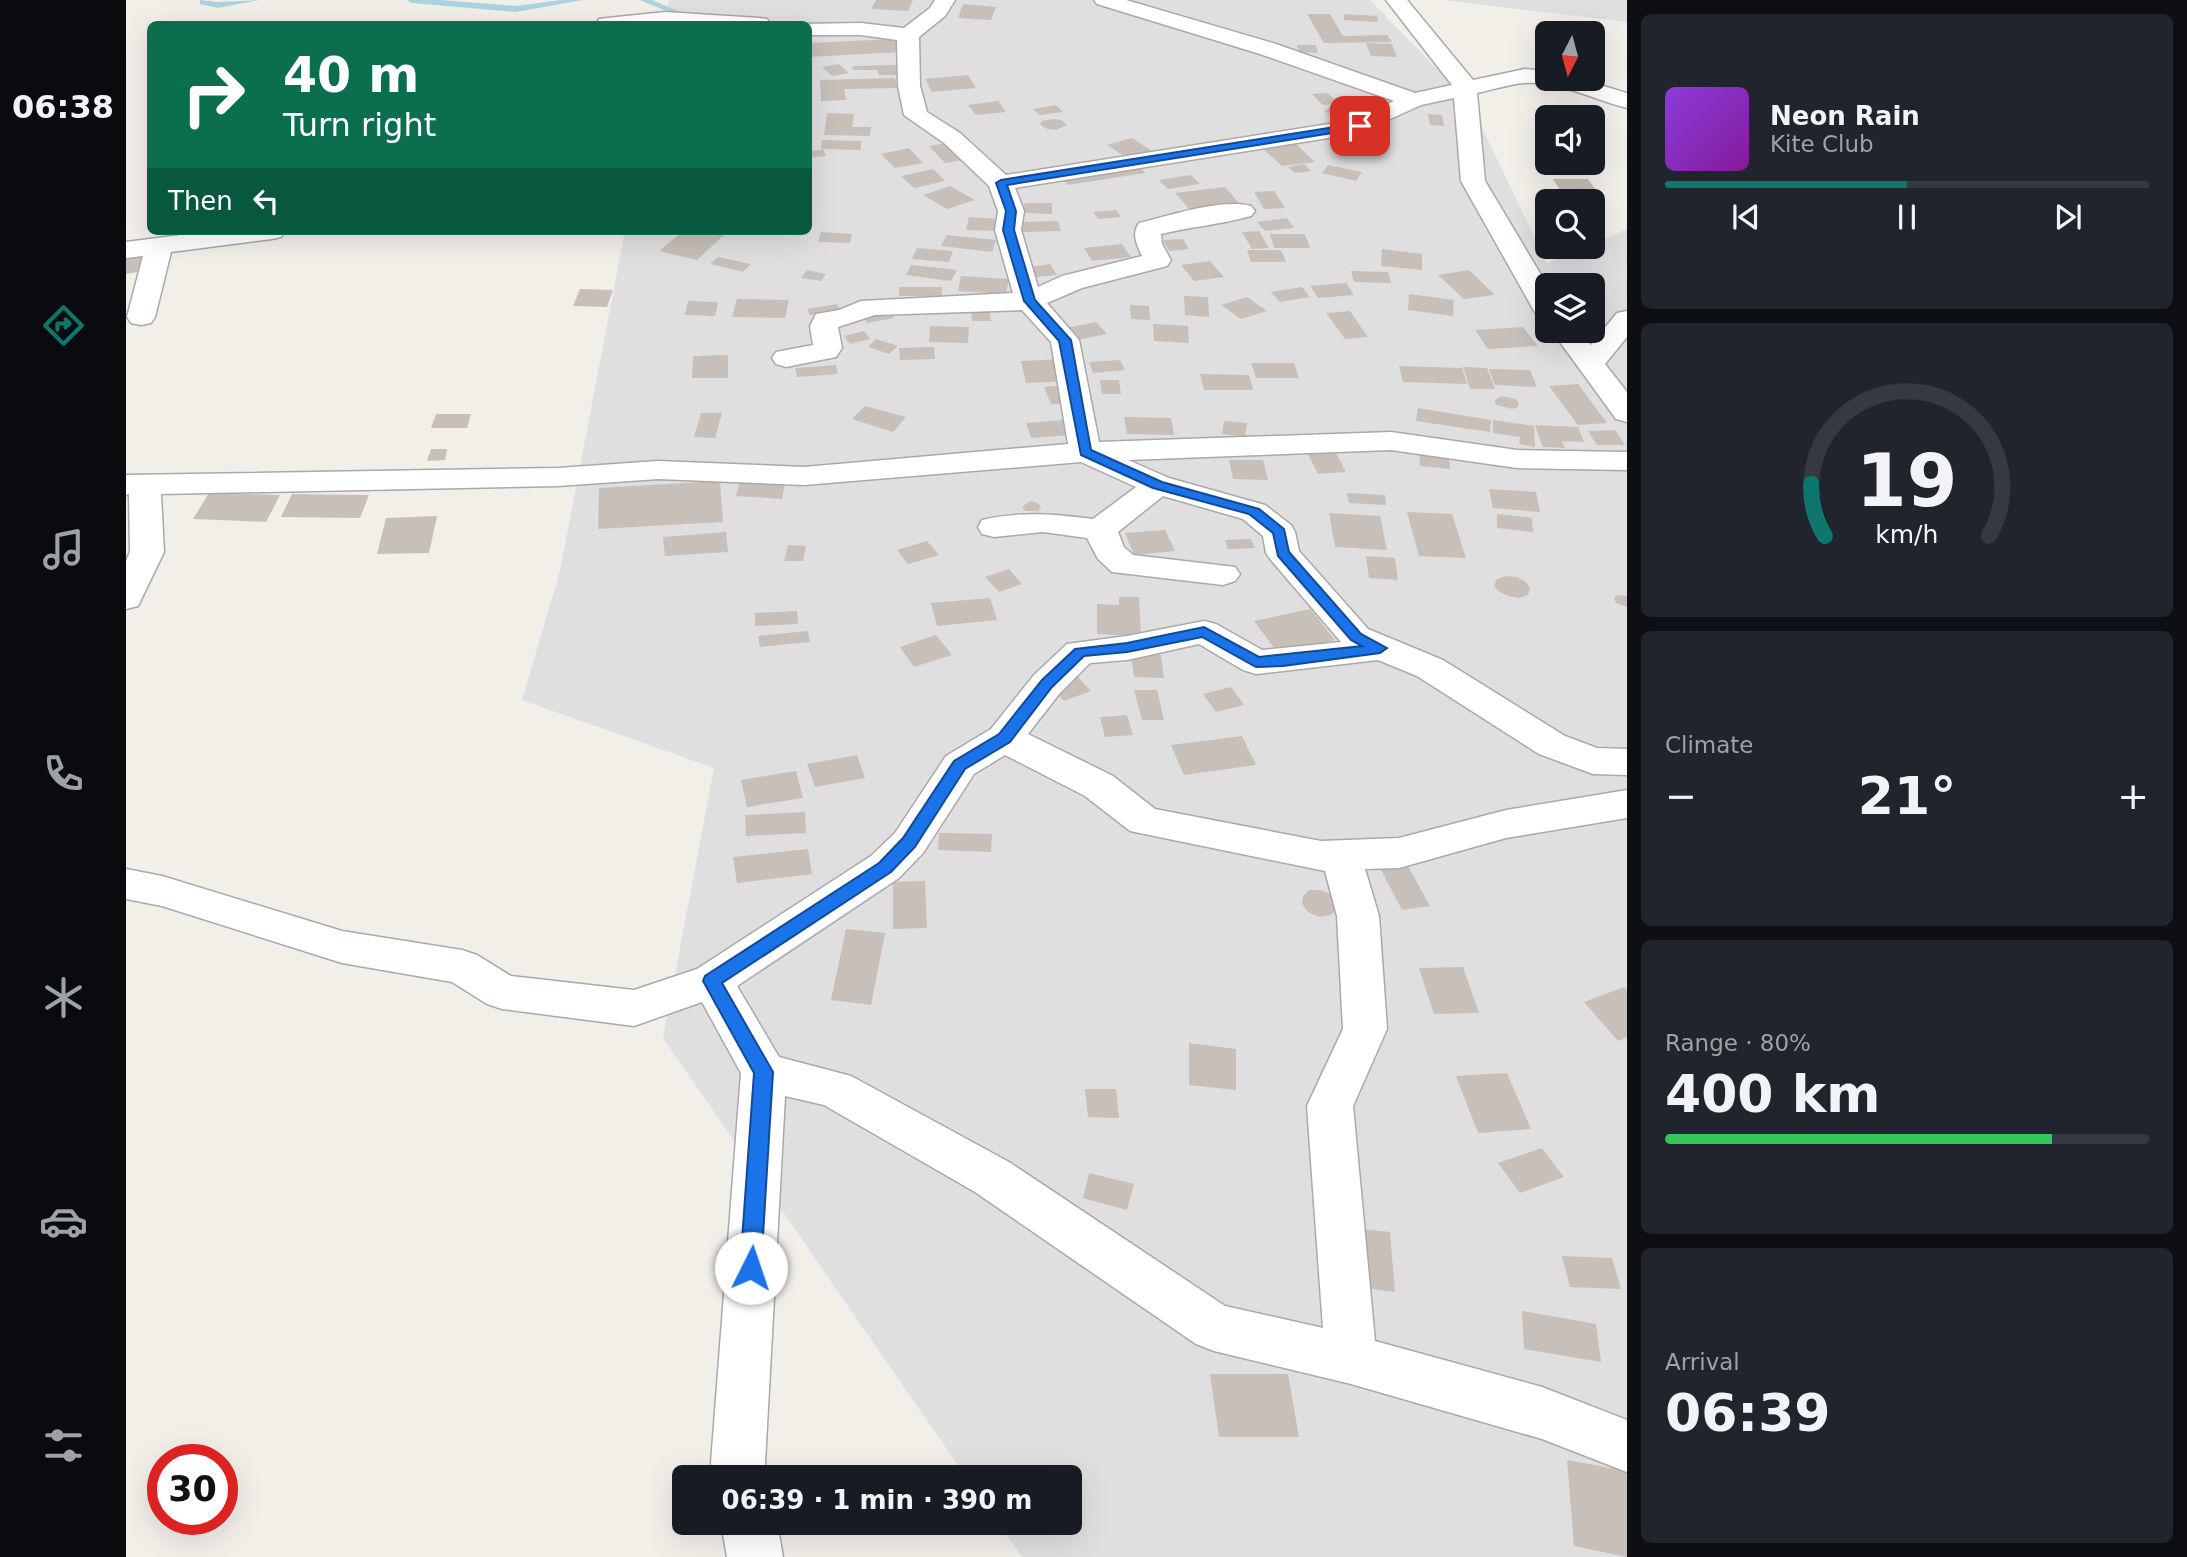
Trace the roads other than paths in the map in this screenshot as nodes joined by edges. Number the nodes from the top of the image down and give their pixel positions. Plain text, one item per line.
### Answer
1 (620, 0) edge
2 (945, 0) edge
3 (1104, 0) edge
4 (1396, 0) edge
5 (609, 21) edge
6 (812, 29) edge
7 (908, 35) junction
8 (1535, 77) edge
9 (1465, 89) junction
10 (1598, 91) edge
11 (1414, 100) junction
12 (1627, 101) edge
13 (1001, 183) junction
14 (1242, 212) dead end
15 (241, 235) edge
16 (159, 246) junction
17 (126, 250) edge
18 (1535, 289) edge
19 (1029, 301) junction
20 (142, 317) dead end
21 (1627, 319) edge
22 (1575, 343) edge
23 (786, 358) dead end
24 (1591, 363) junction
25 (1627, 414) edge
26 (1085, 452) junction
27 (1627, 461) edge
28 (135, 484) edge
29 (1157, 485) junction
30 (994, 527) dead end
31 (1100, 530) junction
32 (1223, 573) dead end
33 (126, 598) edge
34 (1380, 648) junction
35 (1004, 738) junction
36 (1610, 761) edge
37 (1627, 796) edge
38 (1627, 804) edge
39 (1341, 855) junction
40 (126, 884) edge
41 (712, 981) junction
42 (764, 1072) junction
43 (1351, 1359) junction
44 (1627, 1446) edge
45 (738, 1465) edge
46 (751, 1535) edge
47 (755, 1557) edge

1 - 5 street
2 - 7 street
3 - 11 street
4 - 9 street
6 - 7 street
7 - 13 street
8 - 9 street
9 - 11 street
9 - 18 street
10 - 12 street
11 - 13 street
13 - 19 street
14 - 19 street
15 - 16 street
16 - 17 street
16 - 20 street
19 - 23 street
19 - 26 street
21 - 24 street
22 - 24 street
24 - 25 street
26 - 27 street
26 - 28 street
26 - 29 street
28 - 33 street
29 - 31 street
29 - 34 street
30 - 31 street
31 - 32 street
34 - 35 street
34 - 36 street
35 - 39 street
35 - 41 street
36 - 37 street
38 - 39 street
39 - 43 street
40 - 41 street
41 - 42 street
42 - 43 street
42 - 45 street
43 - 44 street
46 - 47 street

